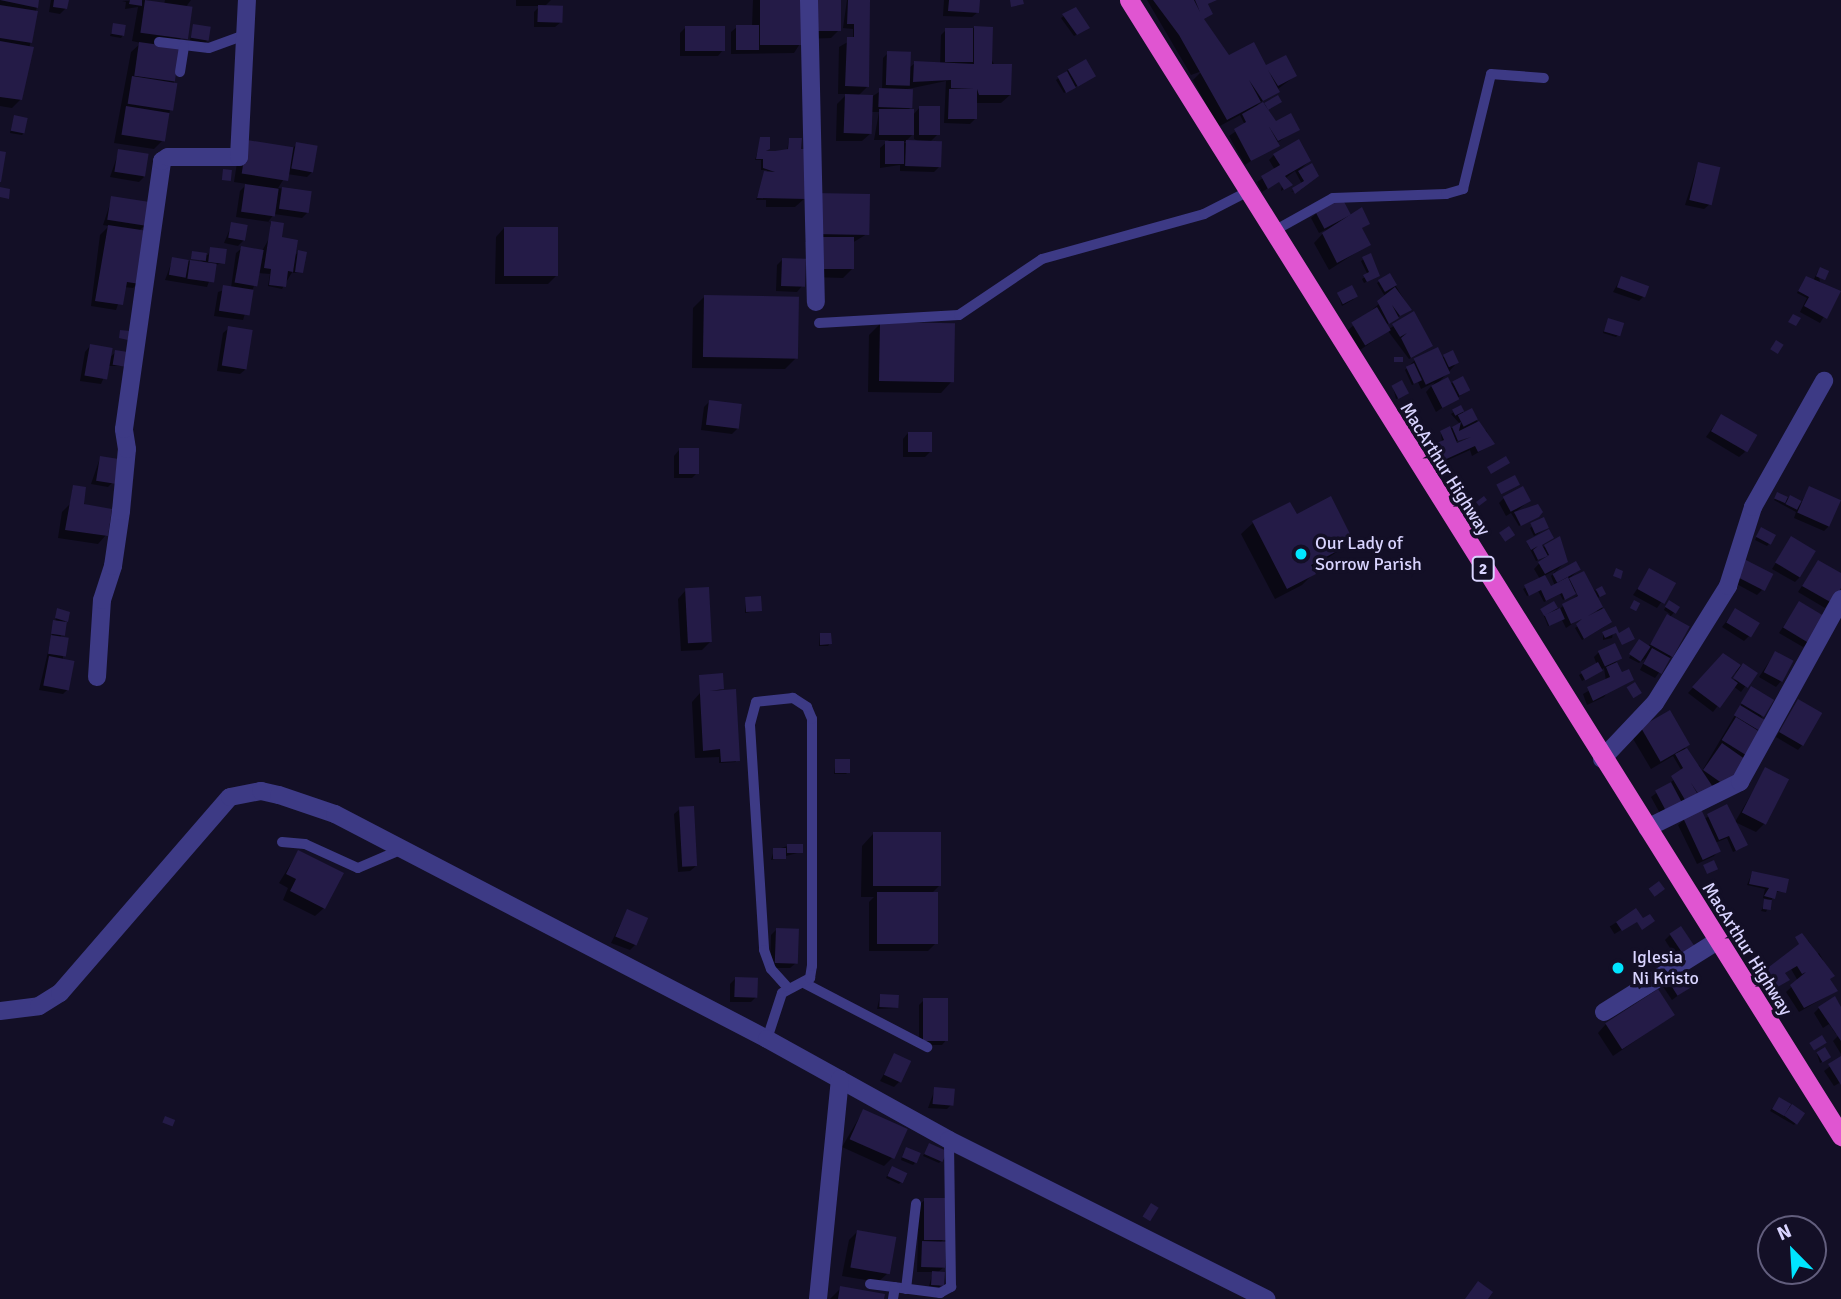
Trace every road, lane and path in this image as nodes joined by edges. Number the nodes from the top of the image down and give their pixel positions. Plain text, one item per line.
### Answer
1 (247, 0) edge
2 (809, 0) edge
3 (1129, 0) edge
4 (245, 35) junction
5 (159, 42) dead end
6 (184, 46) junction
7 (180, 72) dead end
8 (1544, 78) dead end
9 (1247, 192) junction
10 (1272, 233) junction
11 (816, 302) dead end
12 (819, 323) dead end
13 (1824, 381) dead end
14 (1841, 599) edge
15 (97, 677) dead end
16 (1602, 758) junction
17 (1647, 828) junction
18 (282, 842) dead end
19 (398, 851) junction
20 (1717, 941) junction
21 (804, 982) junction
22 (788, 987) junction
23 (0, 1011) edge
24 (1604, 1012) dead end
25 (767, 1039) junction
26 (928, 1047) dead end
27 (840, 1079) junction
28 (1841, 1136) edge
29 (949, 1140) junction
30 (916, 1204) dead end
31 (870, 1284) dead end
32 (900, 1288) junction
33 (818, 1299) edge
34 (893, 1299) edge
35 (1266, 1299) edge

1 - 4 street
2 - 11 street
3 - 9 highway, MacArthur Highway / 2
4 - 6 lane
4 - 15 street
5 - 6 lane
6 - 7 lane
8 - 10 lane
9 - 10 highway, MacArthur Highway / 2
9 - 12 lane
10 - 16 highway, MacArthur Highway / 2
13 - 16 street
14 - 17 street
16 - 17 highway, MacArthur Highway / 2
17 - 20 highway, MacArthur Highway / 2
18 - 19 lane
19 - 23 street
19 - 25 street
20 - 24 street
20 - 28 highway, MacArthur Highway / 2
21 - 22 lane
21 - 22 lane
21 - 26 lane
22 - 25 lane
25 - 27 street
27 - 29 street
27 - 33 street
29 - 32 lane
29 - 35 street
30 - 32 lane
31 - 32 lane
32 - 34 lane

